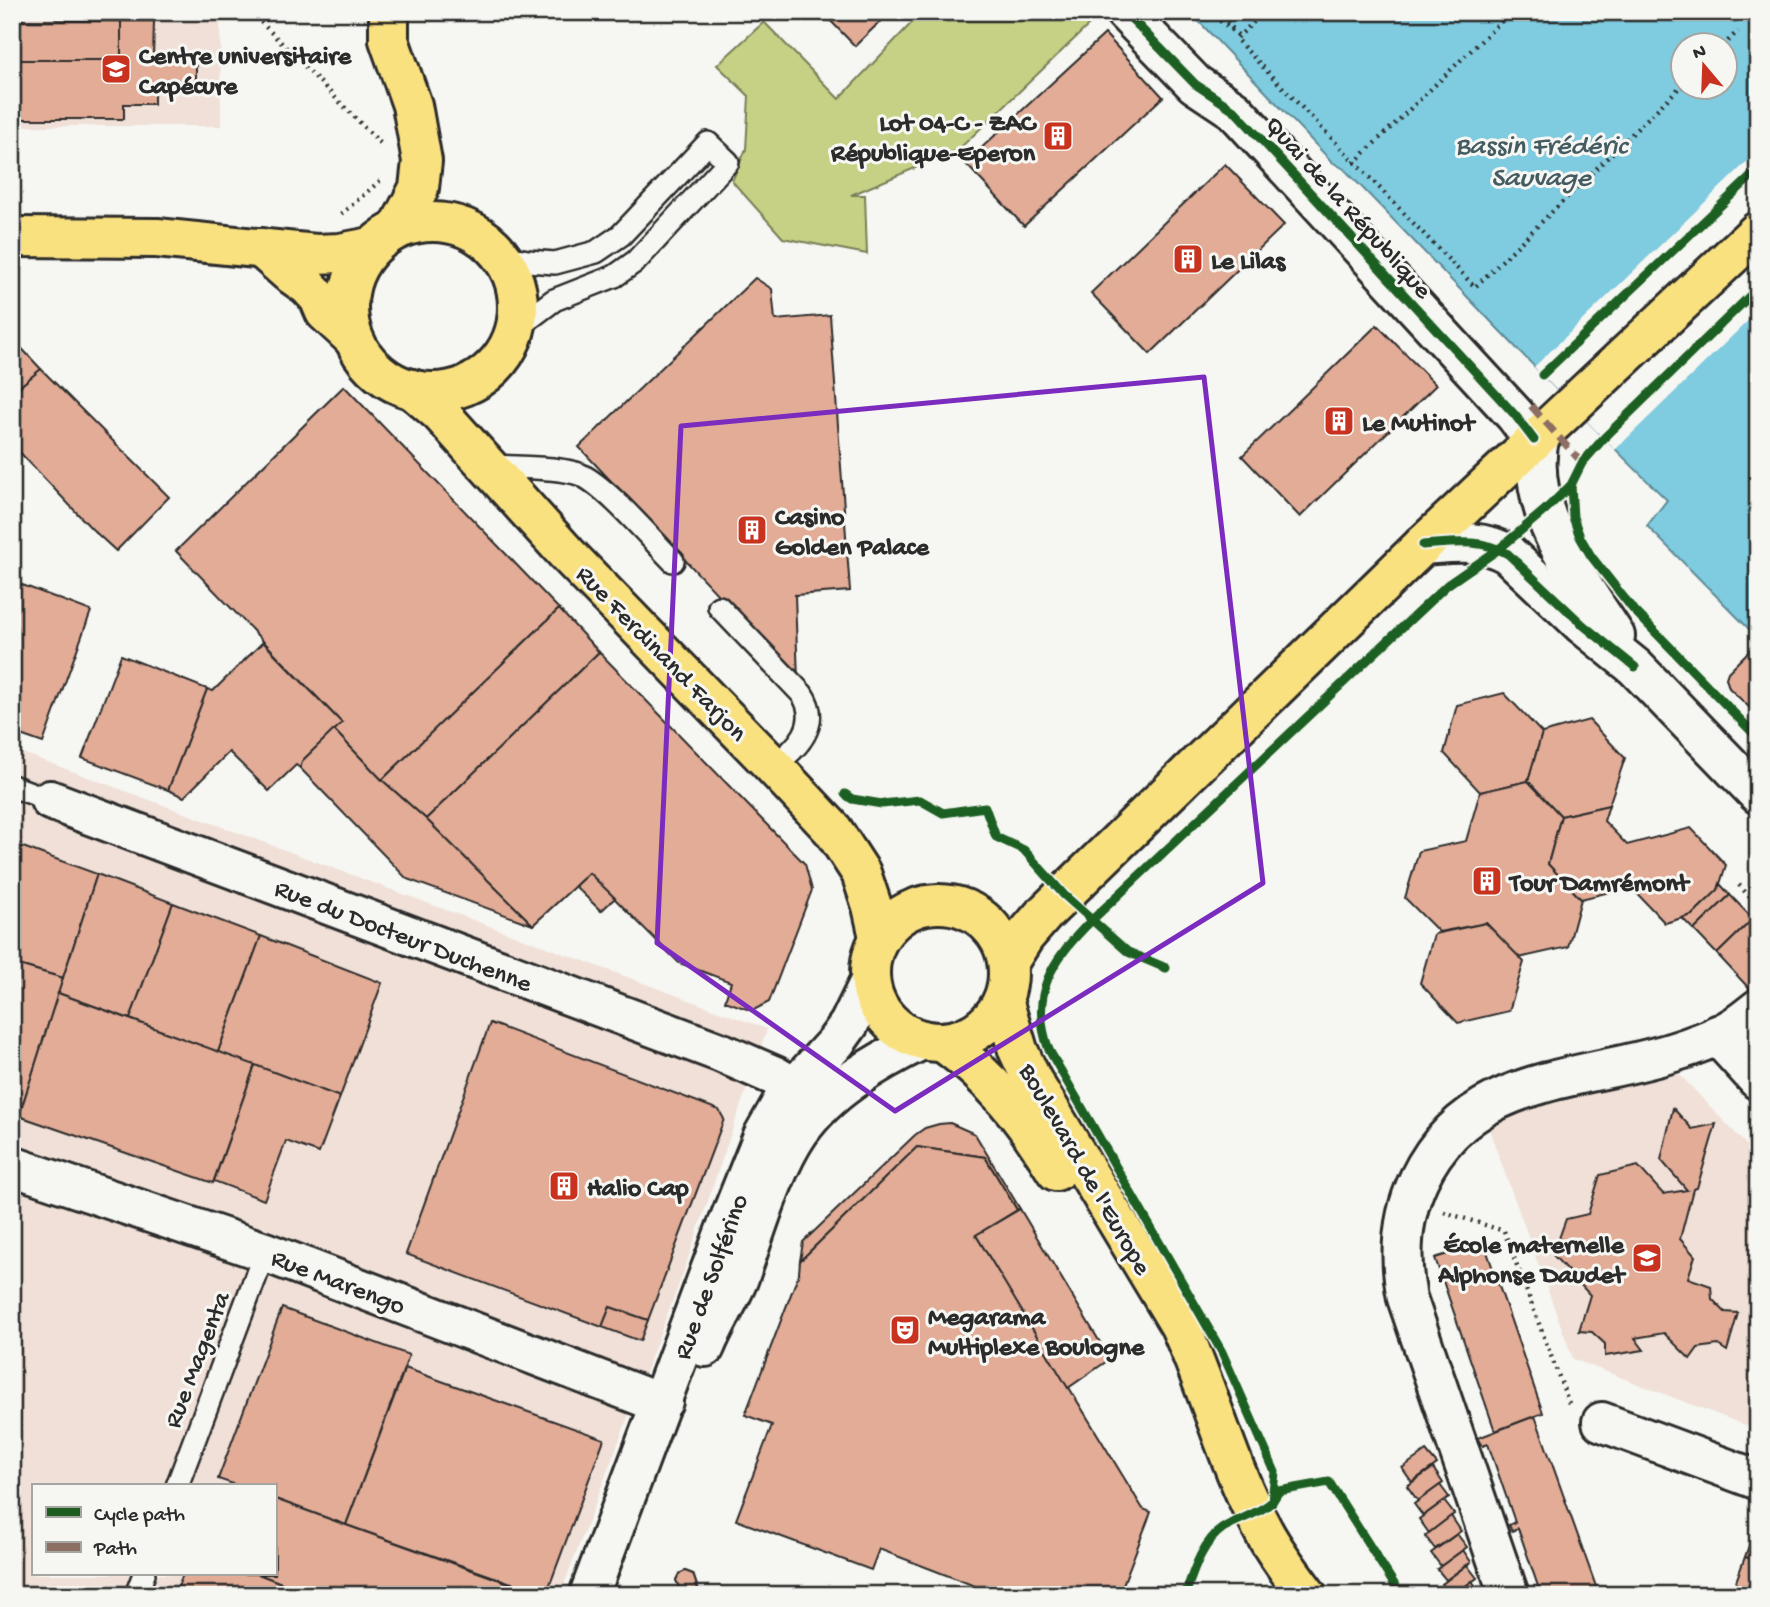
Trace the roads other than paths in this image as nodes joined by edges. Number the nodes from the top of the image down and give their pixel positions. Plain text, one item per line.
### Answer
1 (389, 12) edge
2 (1125, 12) edge
3 (1758, 231) edge
4 (621, 235) junction
5 (12, 237) edge
6 (385, 238) junction
7 (261, 248) junction
8 (643, 254) junction
9 (501, 256) junction
10 (514, 330) junction
11 (353, 338) junction
12 (412, 389) junction
13 (1537, 437) junction
14 (487, 466) junction
15 (1423, 545) junction
16 (673, 561) dead end
17 (719, 607) dead end
18 (1635, 667) junction
19 (773, 766) junction
20 (12, 786) edge
21 (1758, 794) edge
22 (50, 800) joint
23 (879, 937) junction
24 (1008, 963) junction
25 (870, 981) junction
26 (1003, 1000) junction
27 (1758, 1009) edge
28 (1717, 1035) junction
29 (932, 1041) junction
30 (1758, 1080) edge
31 (794, 1087) junction
32 (12, 1166) edge
33 (265, 1252) junction
34 (663, 1401) junction
35 (1602, 1422) road end
36 (1758, 1480) edge
37 (178, 1484) edge
38 (143, 1576) edge
39 (136, 1595) edge
40 (589, 1595) edge
41 (613, 1595) edge
42 (1277, 1595) edge
43 (1307, 1595) edge
44 (1510, 1595) edge

1 - 6 main road
2 - 13 street, Quai de la République
3 - 13 main road
4 - 8 lane
4 - 8 lane
4 - 9 lane
5 - 7 main road
6 - 7 main road
6 - 9 main road
6 - 11 main road
7 - 11 main road
8 - 10 lane
9 - 10 main road
10 - 12 main road
11 - 12 main road
12 - 14 main road, Rue Ferdinand Farjon
13 - 15 main road
13 - 18 street
14 - 16 lane
14 - 19 main road, Rue Ferdinand Farjon
15 - 18 street
15 - 24 main road
17 - 19 lane
18 - 21 street
19 - 23 main road, Rue Ferdinand Farjon
20 - 22 lane, Rue du Docteur Duchenne
22 - 31 street, Rue du Docteur Duchenne
23 - 24 main road
23 - 25 main road
24 - 26 main road
25 - 29 main road
25 - 31 street, Rue de Solférino
26 - 29 main road
26 - 43 main road, Boulevard de l'Europe
27 - 28 street
28 - 30 street
28 - 44 street
29 - 41 street, Rue de Solférino
29 - 42 main road, Boulevard de l'Europe
31 - 34 street, Rue de Solférino
32 - 33 street, Rue Marengo
33 - 34 street, Rue Marengo
33 - 37 lane, Rue Magenta
34 - 40 street, Rue de Solférino
35 - 36 street
38 - 39 lane

